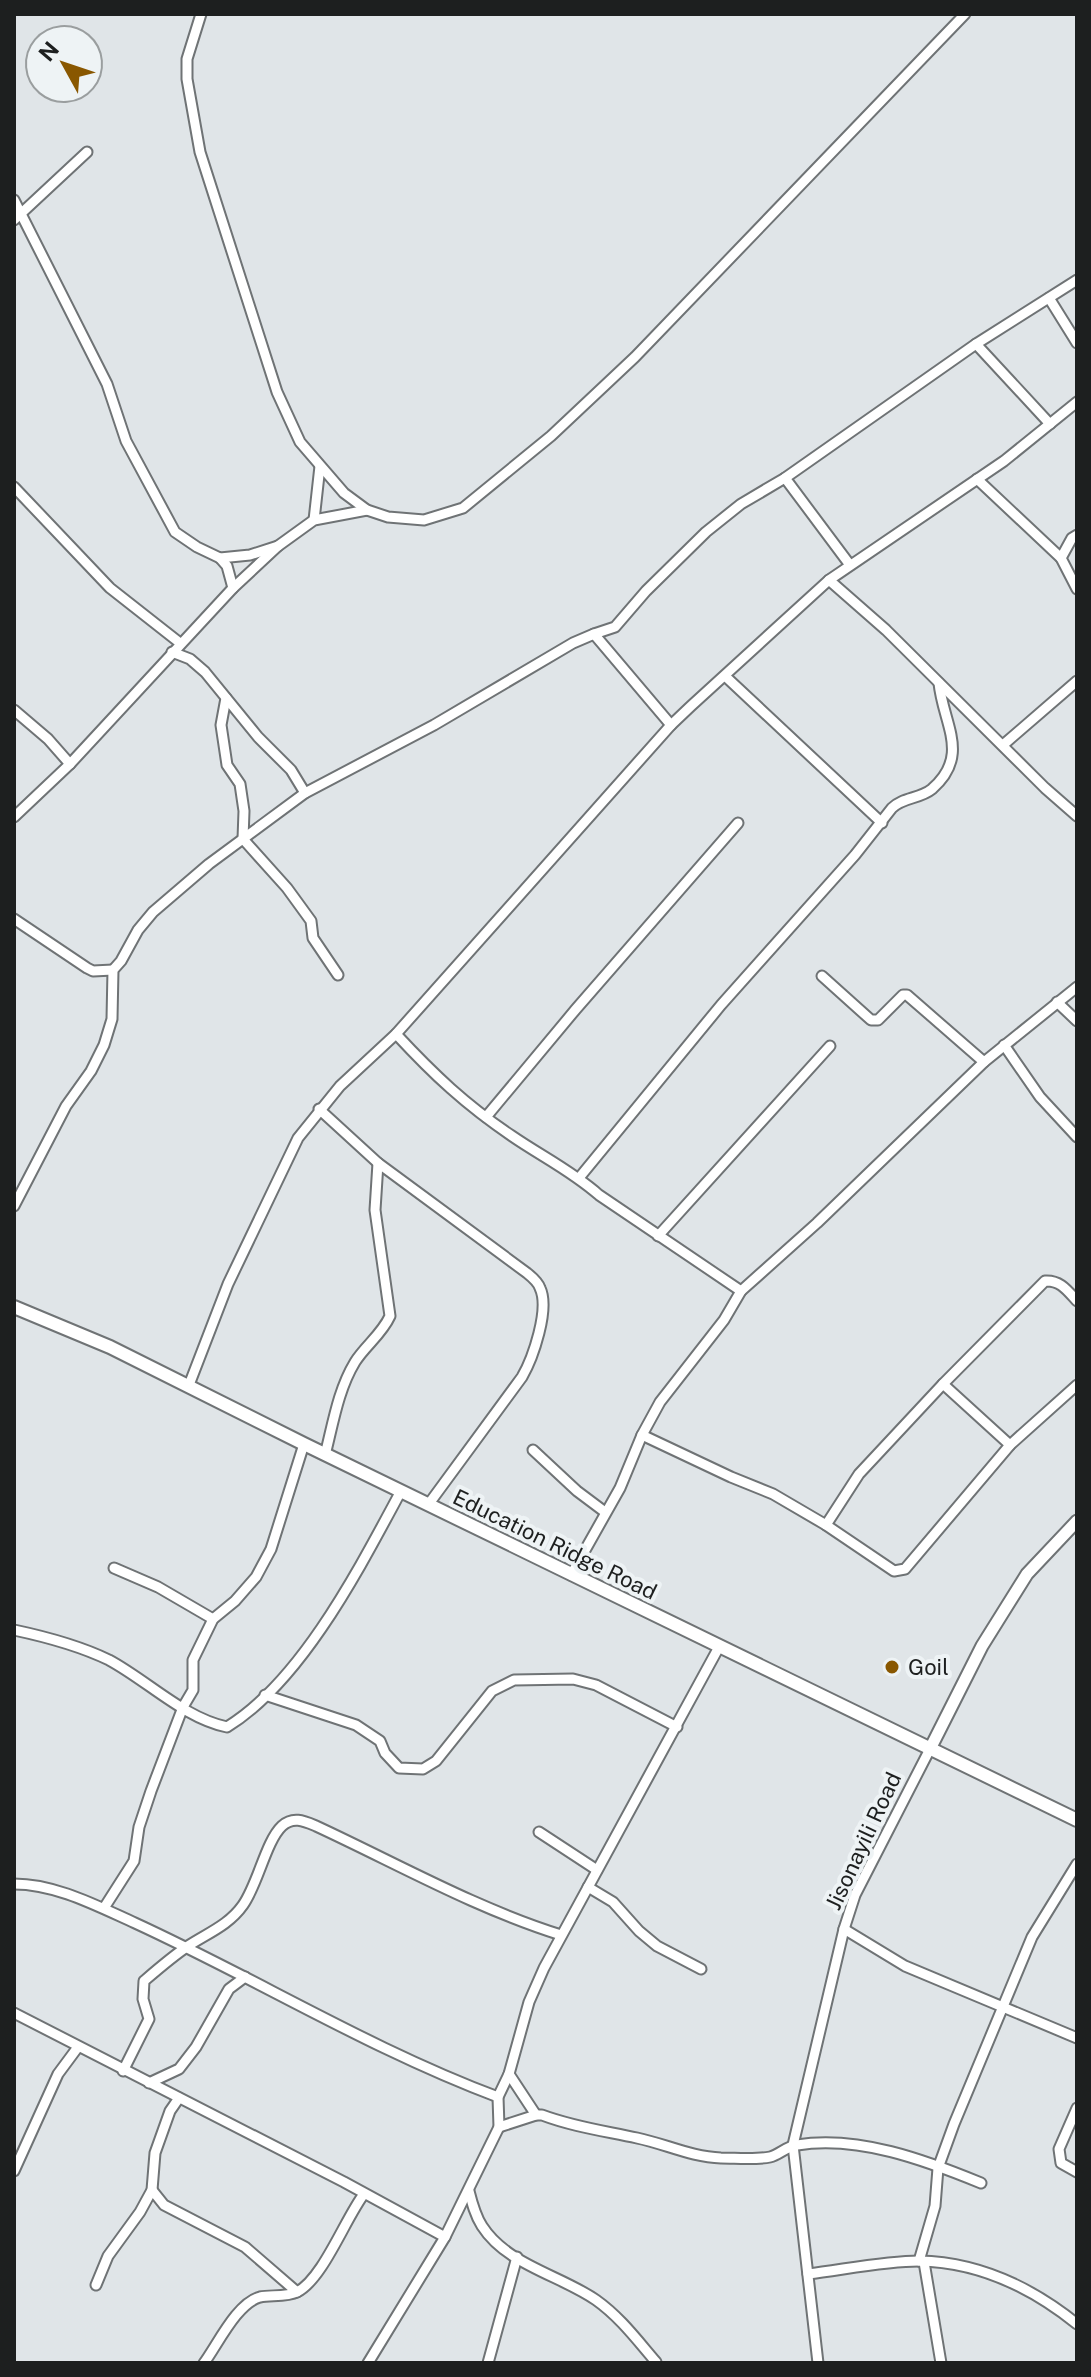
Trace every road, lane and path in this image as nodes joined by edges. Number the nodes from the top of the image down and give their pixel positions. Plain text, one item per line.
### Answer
1 (201, 14) edge
2 (965, 14) edge
3 (87, 152) dead end
4 (14, 200) edge
5 (22, 212) junction
6 (14, 220) edge
7 (1077, 280) edge
8 (1049, 298) junction
9 (1077, 343) edge
10 (976, 344) junction
11 (1077, 402) edge
12 (1050, 424) junction
13 (320, 466) junction
14 (785, 478) junction
15 (977, 479) junction
16 (14, 487) edge
17 (367, 510) junction
18 (314, 520) junction
19 (1077, 535) edge
20 (278, 546) junction
21 (220, 558) junction
22 (1061, 558) junction
23 (850, 565) junction
24 (829, 580) junction
25 (233, 588) junction
26 (1077, 589) edge
27 (594, 634) junction
28 (180, 643) junction
29 (172, 652) junction
30 (725, 676) junction
31 (1077, 681) edge
32 (939, 683) junction
33 (226, 698) junction
34 (14, 710) edge
35 (671, 725) junction
36 (1003, 745) junction
37 (70, 764) junction
38 (305, 793) junction
39 (1077, 816) edge
40 (14, 817) edge
41 (738, 823) dead end
42 (882, 823) junction
43 (243, 839) junction
44 (14, 919) edge
45 (113, 970) junction
46 (93, 971) junction
47 (338, 975) dead end
48 (822, 976) dead end
49 (112, 985) junction
50 (1077, 987) edge
51 (1057, 1002) junction
52 (1077, 1021) edge
53 (396, 1034) junction
54 (1004, 1045) junction
55 (830, 1046) dead end
56 (984, 1062) junction
57 (319, 1109) junction
58 (486, 1117) junction
59 (1077, 1137) edge
60 (378, 1163) junction
61 (579, 1178) junction
62 (14, 1206) edge
63 (658, 1236) junction
64 (741, 1291) junction
65 (1077, 1301) edge
66 (14, 1307) edge
67 (943, 1384) junction
68 (189, 1385) junction
69 (1077, 1385) edge
70 (642, 1435) junction
71 (304, 1444) junction
72 (1010, 1445) junction
73 (533, 1450) dead end
74 (325, 1455) junction
75 (401, 1491) junction
76 (428, 1505) junction
77 (605, 1512) junction
78 (1077, 1521) edge
79 (826, 1525) junction
80 (114, 1568) dead end
81 (571, 1575) junction
82 (213, 1619) junction
83 (14, 1630) edge
84 (719, 1647) junction
85 (265, 1695) junction
86 (183, 1707) junction
87 (677, 1727) junction
88 (931, 1747) junction
89 (1077, 1820) edge
90 (539, 1832) dead end
91 (1077, 1864) edge
92 (597, 1870) junction
93 (14, 1884) edge
94 (588, 1887) junction
95 (104, 1908) junction
96 (844, 1929) junction
97 (561, 1935) junction
98 (187, 1947) junction
99 (701, 1969) dead end
100 (245, 1977) junction
101 (1002, 2005) junction
102 (14, 2013) edge
103 (1077, 2038) edge
104 (78, 2047) junction
105 (123, 2071) junction
106 (509, 2074) junction
107 (149, 2083) junction
108 (498, 2097) junction
109 (179, 2098) junction
110 (1077, 2108) edge
111 (536, 2115) junction
112 (499, 2127) junction
113 (793, 2145) junction
114 (938, 2168) junction
115 (14, 2171) edge
116 (1077, 2172) edge
117 (981, 2183) dead end
118 (152, 2190) junction
119 (469, 2191) junction
120 (364, 2194) junction
121 (445, 2237) junction
122 (517, 2257) junction
123 (921, 2262) junction
124 (808, 2274) junction
125 (96, 2285) dead end
126 (297, 2292) junction
127 (1077, 2324) edge
128 (656, 2362) edge
129 (204, 2363) edge
130 (368, 2363) edge
131 (488, 2363) edge
132 (818, 2363) edge
133 (941, 2363) edge

1 - 13 street
2 - 17 street
3 - 5 street
4 - 5 street
5 - 6 street
5 - 21 street
7 - 8 street
8 - 9 street
8 - 10 street
10 - 12 street
10 - 14 street
11 - 12 street
12 - 15 street
13 - 17 street
13 - 18 street
14 - 23 street
14 - 27 street
15 - 22 street
15 - 23 street
16 - 28 street
17 - 18 street
18 - 20 street
19 - 22 street
20 - 21 street
20 - 25 street
21 - 25 street
22 - 26 street
23 - 24 street
24 - 30 street
24 - 32 street
25 - 28 street
27 - 35 street
27 - 38 street
28 - 29 street
29 - 33 street
29 - 37 street
30 - 35 street
30 - 42 street
31 - 36 street
32 - 36 street
32 - 42 street
33 - 38 street
33 - 43 street
34 - 37 street
35 - 53 street
36 - 39 street
37 - 40 street
38 - 43 street
41 - 58 street
42 - 61 street
43 - 45 street
43 - 47 street
44 - 46 street
45 - 46 street
45 - 49 street
46 - 49 street
48 - 56 street
49 - 62 street
50 - 51 street
51 - 52 street
51 - 54 street
53 - 57 street
53 - 58 street
54 - 56 street
54 - 59 street
55 - 63 street
56 - 64 street
57 - 60 street
57 - 68 street
58 - 61 street
60 - 74 street
60 - 76 street
61 - 63 street
63 - 64 street
64 - 70 street
65 - 67 street
66 - 68 main road, Education Ridge Road
67 - 72 street
67 - 79 street
68 - 71 main road, Education Ridge Road
69 - 72 street
70 - 77 street
70 - 79 street
71 - 74 main road, Education Ridge Road
71 - 82 street
72 - 79 street
73 - 77 street
74 - 75 main road, Education Ridge Road
75 - 76 main road, Education Ridge Road
75 - 85 street
76 - 81 main road, Education Ridge Road
77 - 81 street
78 - 88 street, Jisonayili Road
80 - 82 street
81 - 84 main road, Education Ridge Road
82 - 86 street
83 - 86 street
84 - 87 street
84 - 88 main road, Education Ridge Road
85 - 86 street
85 - 87 street
86 - 95 street
87 - 92 street
88 - 89 main road, Education Ridge Road
88 - 96 street, Jisonayili Road
90 - 92 street
91 - 101 street
92 - 94 street
93 - 95 street
94 - 97 street
94 - 99 street
95 - 98 street
96 - 101 street
96 - 113 street, Jisonayili Road
97 - 98 street
97 - 106 street
98 - 100 street
98 - 105 street
100 - 107 street
100 - 108 street
101 - 103 street
101 - 114 street
102 - 104 street
104 - 105 street
104 - 115 street
105 - 107 street
106 - 108 street
106 - 111 street
107 - 109 street
108 - 112 street
109 - 118 street
109 - 120 street
110 - 116 street
111 - 112 street
111 - 113 street
112 - 119 street
113 - 114 street
113 - 124 street, Jisonayili Road
114 - 117 street
114 - 123 street
118 - 125 street
118 - 126 street
119 - 121 street
119 - 122 street
120 - 121 street
120 - 126 street
121 - 130 street
122 - 128 street
122 - 131 street
123 - 124 street
123 - 127 street
123 - 133 street
124 - 132 street, Jisonayili Road
126 - 129 street

